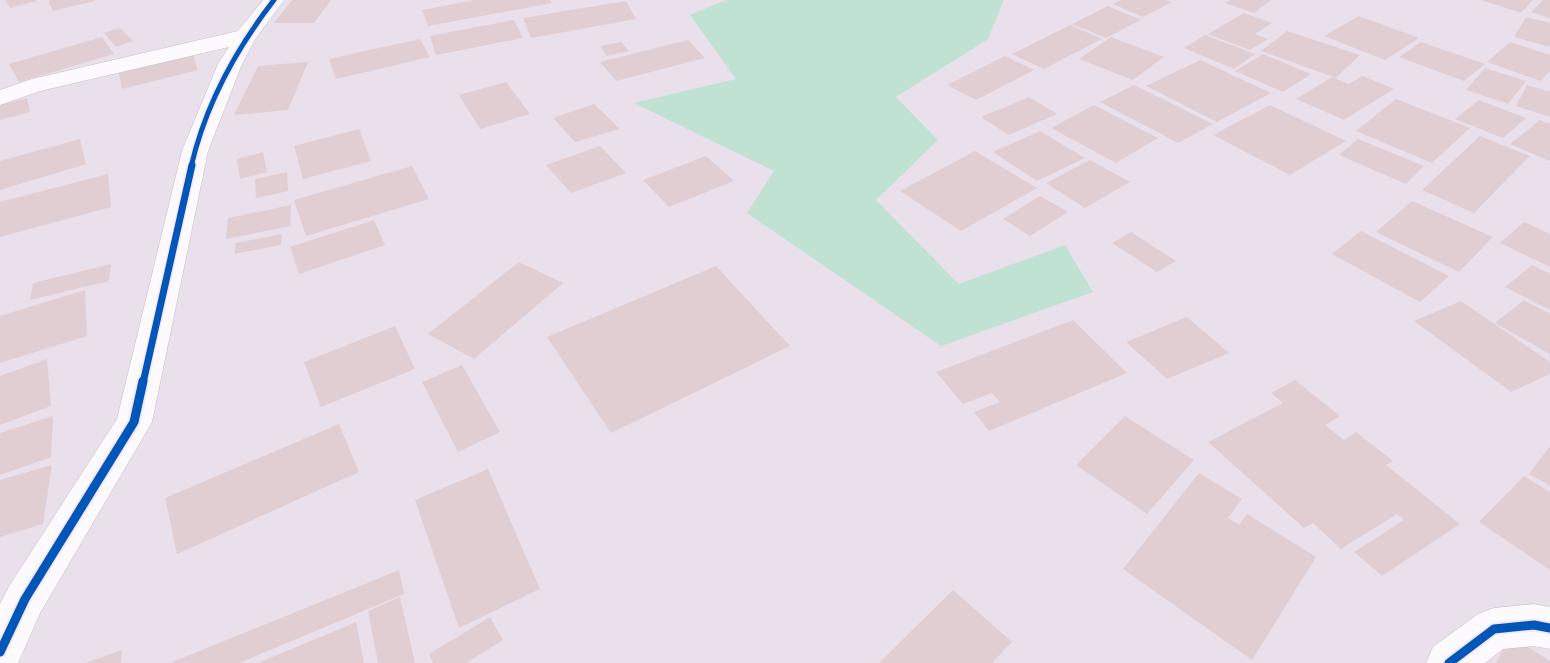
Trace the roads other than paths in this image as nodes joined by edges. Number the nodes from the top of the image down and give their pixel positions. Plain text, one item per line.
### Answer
1 (274, 0) edge
2 (246, 36) junction
3 (0, 98) edge
4 (1550, 628) edge
5 (0, 652) edge
6 (1449, 663) edge

1 - 2 street
2 - 3 street
2 - 5 street
4 - 6 street

